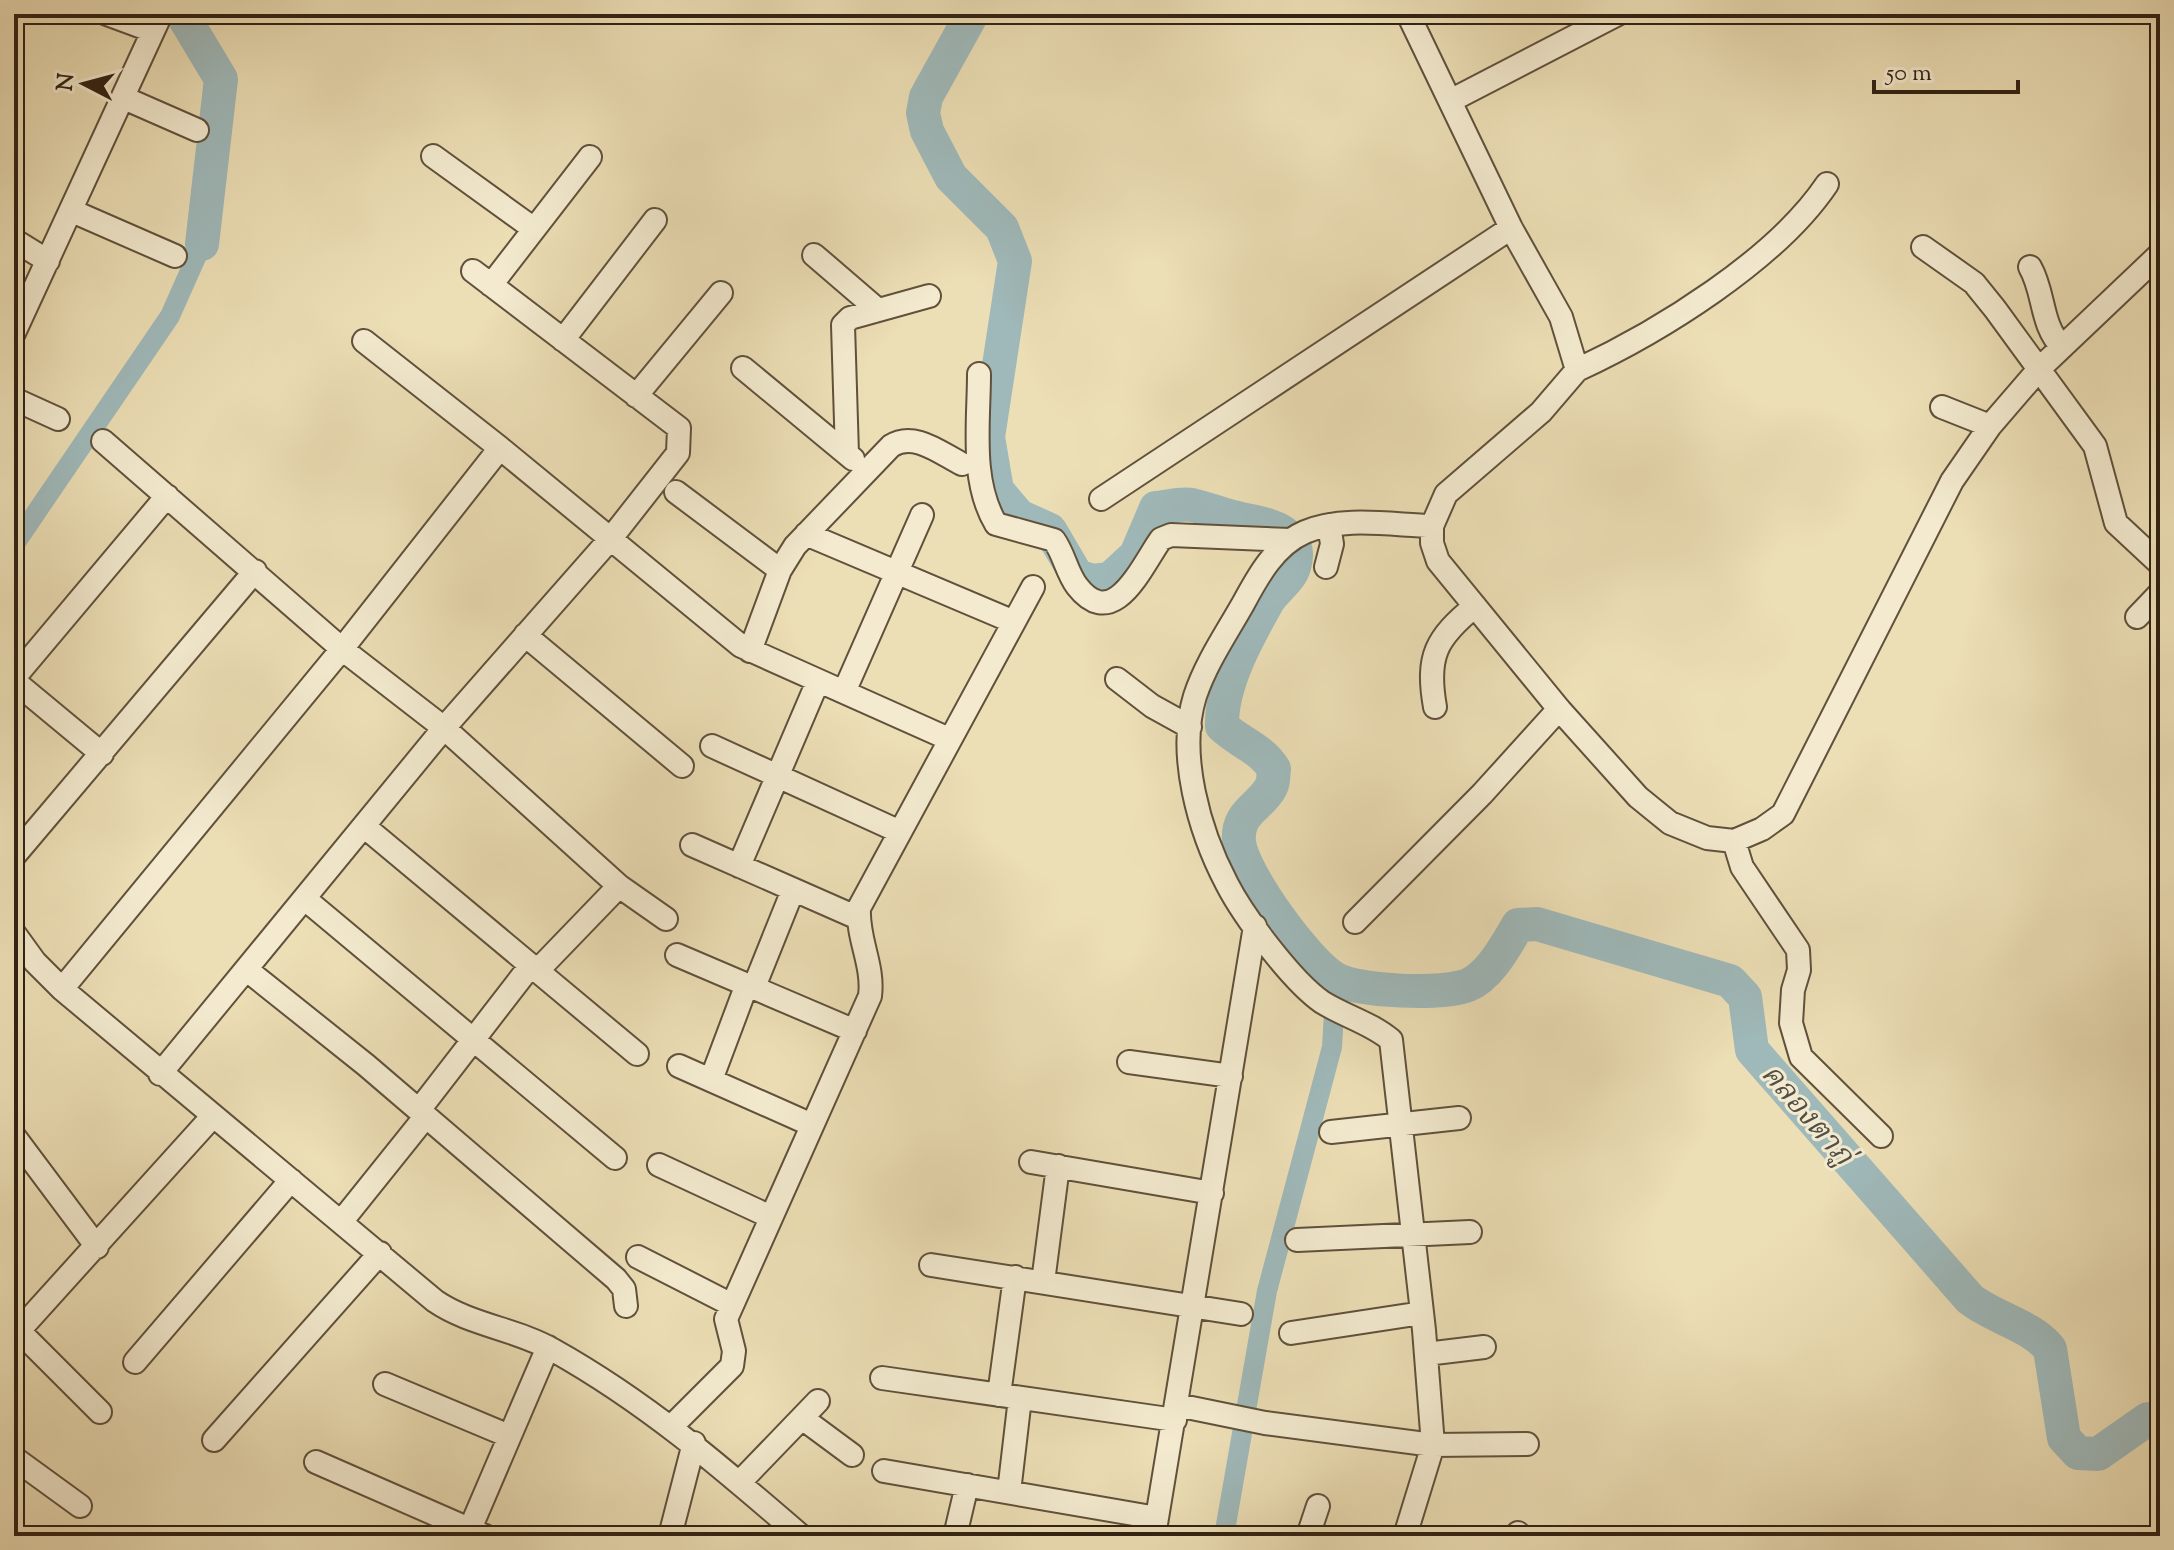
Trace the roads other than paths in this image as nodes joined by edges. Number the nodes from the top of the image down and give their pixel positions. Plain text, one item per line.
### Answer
1 (107, 14) edge
2 (1408, 14) edge
3 (1618, 14) edge
4 (157, 23) edge
5 (124, 98) junction
6 (1450, 101) junction
7 (197, 130) dead end
8 (433, 156) dead end
9 (590, 157) dead end
10 (1827, 184) dead end
11 (72, 211) junction
12 (655, 220) dead end
13 (1511, 228) junction
14 (534, 229) junction
15 (14, 240) edge
16 (1923, 247) dead end
17 (2160, 254) edge
18 (814, 255) dead end
19 (175, 256) dead end
20 (48, 261) junction
21 (2030, 267) dead end
22 (473, 271) dead end
23 (491, 285) junction
24 (721, 293) dead end
25 (929, 296) dead end
26 (878, 310) junction
27 (14, 333) edge
28 (563, 340) junction
29 (364, 341) dead end
30 (2062, 347) junction
31 (743, 368) dead end
32 (2040, 368) junction
33 (1577, 370) junction
34 (979, 374) dead end
35 (636, 396) junction
36 (14, 399) edge
37 (1942, 407) dead end
38 (58, 419) dead end
39 (1990, 426) junction
40 (103, 441) dead end
41 (500, 448) junction
42 (847, 454) junction
43 (962, 464) dead end
44 (866, 470) junction
45 (676, 492) dead end
46 (167, 496) junction
47 (1101, 499) dead end
48 (922, 515) dead end
49 (1329, 525) junction
50 (1432, 526) junction
51 (806, 534) junction
52 (612, 537) junction
53 (1290, 540) junction
54 (2160, 564) edge
55 (1326, 567) dead end
56 (780, 570) junction
57 (255, 571) junction
58 (898, 572) junction
59 (1033, 587) dead end
60 (2160, 593) edge
61 (1475, 606) junction
62 (2137, 617) dead end
63 (1014, 622) junction
64 (525, 635) junction
65 (342, 649) junction
66 (750, 651) junction
67 (14, 679) edge
68 (1117, 679) dead end
69 (818, 681) junction
70 (844, 692) junction
71 (1435, 707) dead end
72 (1559, 709) junction
73 (1190, 727) junction
74 (444, 728) junction
75 (949, 739) junction
76 (712, 746) dead end
77 (102, 754) junction
78 (682, 766) dead end
79 (777, 775) junction
80 (365, 827) junction
81 (898, 831) junction
82 (1734, 841) junction
83 (692, 845) dead end
84 (14, 856) edge
85 (739, 866) junction
86 (619, 886) junction
87 (793, 890) junction
88 (305, 899) junction
89 (858, 918) junction
90 (666, 919) dead end
91 (1355, 922) dead end
92 (1255, 926) junction
93 (14, 933) edge
94 (677, 955) dead end
95 (534, 967) junction
96 (247, 970) junction
97 (750, 986) junction
98 (62, 989) junction
99 (855, 1031) junction
100 (474, 1039) junction
101 (637, 1054) dead end
102 (1129, 1062) dead end
103 (679, 1066) dead end
104 (160, 1074) junction
105 (1231, 1076) junction
106 (711, 1080) junction
107 (422, 1113) junction
108 (212, 1117) junction
109 (1459, 1118) dead end
110 (812, 1125) junction
111 (1401, 1125) junction
112 (1331, 1132) dead end
113 (14, 1136) edge
114 (1881, 1136) dead end
115 (615, 1158) dead end
116 (1031, 1162) dead end
117 (659, 1165) dead end
118 (1058, 1166) junction
119 (291, 1180) junction
120 (1212, 1193) junction
121 (771, 1217) junction
122 (341, 1222) junction
123 (1470, 1232) dead end
124 (1413, 1233) junction
125 (1297, 1240) dead end
126 (97, 1247) junction
127 (380, 1253) junction
128 (638, 1257) dead end
129 (931, 1265) dead end
130 (1015, 1277) junction
131 (1043, 1282) junction
132 (732, 1305) junction
133 (1193, 1305) junction
134 (626, 1306) dead end
135 (1422, 1313) junction
136 (1241, 1314) dead end
137 (15, 1331) edge
138 (1291, 1333) dead end
139 (548, 1347) junction
140 (1484, 1347) dead end
141 (1426, 1354) junction
142 (135, 1362) dead end
143 (882, 1378) dead end
144 (385, 1384) dead end
145 (1009, 1396) junction
146 (818, 1401) dead end
147 (100, 1412) dead end
148 (1176, 1413) junction
149 (802, 1418) junction
150 (672, 1426) junction
151 (509, 1436) junction
152 (214, 1440) dead end
153 (694, 1443) junction
154 (1527, 1444) dead end
155 (1433, 1445) junction
156 (852, 1455) dead end
157 (14, 1458) edge
158 (316, 1462) dead end
159 (884, 1471) dead end
160 (739, 1483) junction
161 (967, 1485) junction
162 (1009, 1492) junction
163 (80, 1506) dead end
164 (1318, 1506) dead end
165 (1156, 1527) edge
166 (474, 1534) edge
167 (796, 1534) edge
168 (670, 1536) edge
169 (955, 1536) edge
170 (1308, 1536) edge
171 (1405, 1536) edge

1 - 4 street
2 - 6 street
3 - 6 street
4 - 5 street
5 - 7 street
5 - 11 street
6 - 13 street
8 - 14 street
9 - 14 street
10 - 33 street
11 - 19 street
11 - 20 street
12 - 28 street
13 - 33 street
13 - 47 street
14 - 23 street
15 - 20 street
16 - 32 street
17 - 30 street
18 - 26 street
20 - 27 street
21 - 30 street
22 - 23 street
23 - 28 street
24 - 35 street
25 - 26 street
26 - 42 street
28 - 35 street
29 - 41 street
30 - 32 street
31 - 42 street
32 - 39 street
32 - 54 street
33 - 50 street
34 - 53 street
35 - 52 street
36 - 38 street
37 - 39 street
39 - 82 street
40 - 46 street
41 - 52 street
41 - 65 street
42 - 44 street
43 - 44 street
44 - 51 street
45 - 56 street
46 - 57 street
46 - 67 street
48 - 58 street
49 - 50 street
49 - 53 street
49 - 55 street
50 - 61 street
51 - 56 street
51 - 58 street
52 - 64 street
52 - 66 street
53 - 73 street
56 - 66 street
57 - 65 street
57 - 77 street
58 - 63 street
58 - 70 street
59 - 63 street
60 - 62 street
61 - 71 street
61 - 72 street
63 - 75 street
64 - 74 street
64 - 78 street
65 - 74 street
65 - 98 street
66 - 69 street
67 - 77 street
68 - 73 street
69 - 70 street
69 - 79 street
70 - 75 street
72 - 82 street
72 - 91 street
73 - 92 street
74 - 80 street
74 - 86 street
75 - 81 street
76 - 79 street
77 - 84 street
79 - 81 street
79 - 85 street
80 - 88 street
80 - 95 street
81 - 89 street
82 - 114 street
83 - 85 street
85 - 87 street
86 - 90 street
86 - 95 street
87 - 89 street
87 - 97 street
88 - 96 street
88 - 100 street
89 - 99 street
92 - 105 street
92 - 111 street
93 - 98 street
94 - 97 street
95 - 100 street
95 - 101 street
96 - 104 street
96 - 107 street
97 - 99 street
97 - 106 street
98 - 104 street
99 - 110 street
100 - 107 street
100 - 115 street
102 - 105 street
103 - 106 street
104 - 108 street
105 - 120 street
106 - 110 street
107 - 122 street
107 - 134 street
108 - 119 street
108 - 126 street
109 - 111 street
110 - 121 street
111 - 112 street
111 - 124 street
113 - 126 street
116 - 118 street
117 - 121 street
118 - 120 street
118 - 131 street
119 - 122 street
119 - 142 street
120 - 133 street
121 - 132 street
122 - 127 street
123 - 124 street
124 - 125 street
124 - 135 street
126 - 137 street
127 - 139 street
127 - 152 street
128 - 132 street
129 - 130 street
130 - 131 street
130 - 145 street
131 - 133 street
132 - 150 street
133 - 136 street
133 - 148 street
135 - 138 street
135 - 141 street
137 - 147 street
139 - 150 street
139 - 151 street
140 - 141 street
141 - 155 street
143 - 145 street
144 - 151 street
145 - 148 street
145 - 162 street
146 - 149 street
148 - 155 street
148 - 165 street
149 - 156 street
149 - 160 street
150 - 153 street
151 - 166 street
153 - 160 street
153 - 168 street
154 - 155 street
155 - 171 street
157 - 163 street
158 - 166 street
159 - 161 street
160 - 167 street
161 - 162 street
161 - 169 street
162 - 165 street
164 - 170 street

